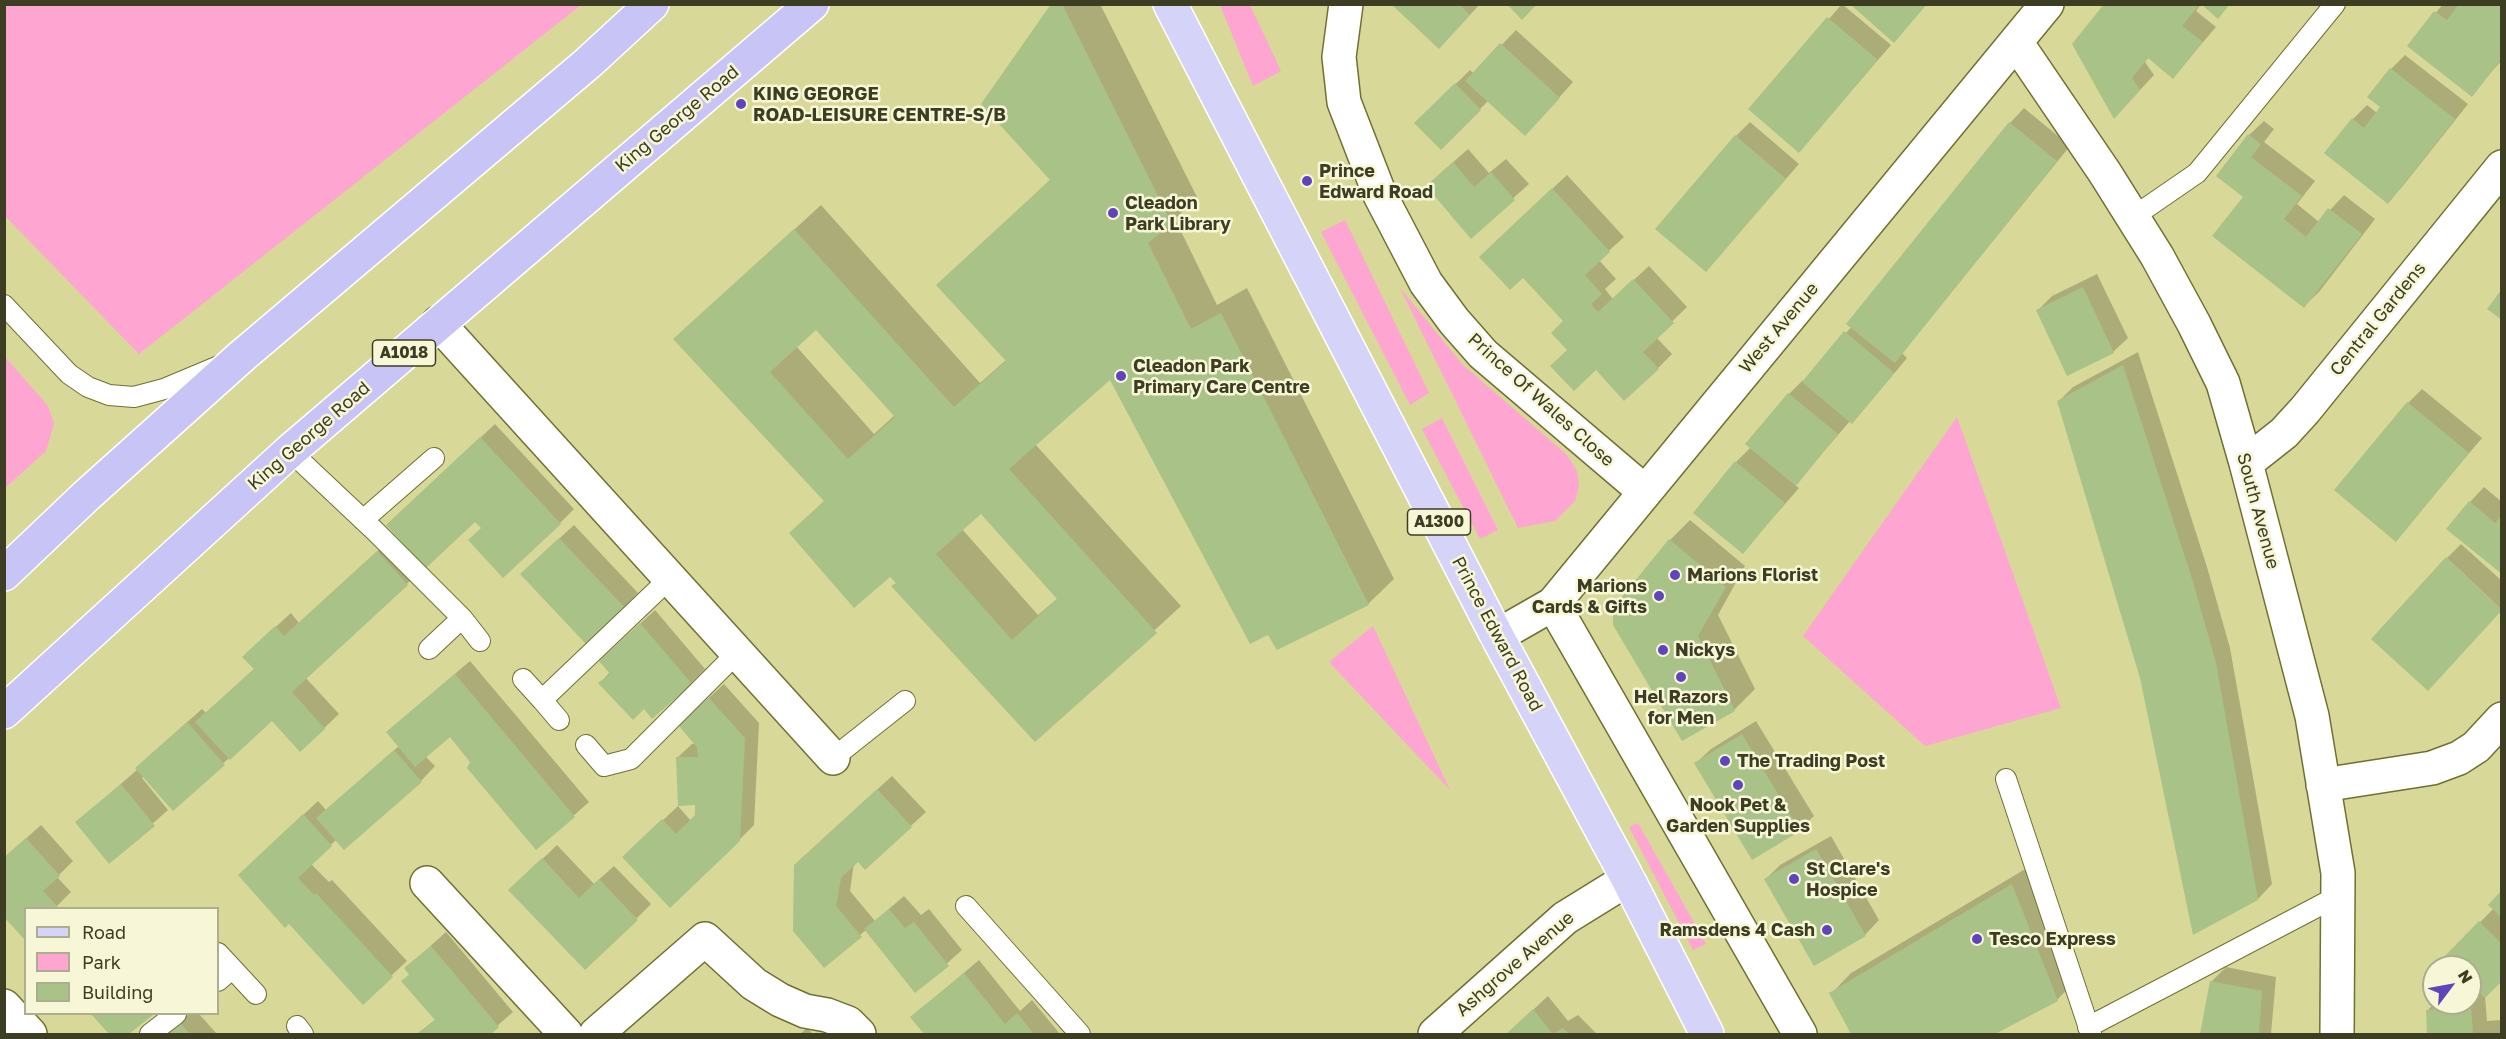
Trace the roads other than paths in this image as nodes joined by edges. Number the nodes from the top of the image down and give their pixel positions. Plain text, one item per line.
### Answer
1 (652, 4) edge
2 (812, 4) edge
3 (1346, 4) edge
4 (2047, 4) edge
5 (2335, 4) edge
6 (1172, 6) edge
7 (2016, 42) junction
8 (2502, 167) edge
9 (2133, 217) junction
10 (4, 305) edge
11 (438, 323) junction
12 (242, 356) junction
13 (290, 451) junction
14 (434, 458) dead end
15 (2246, 463) junction
16 (1644, 491) junction
17 (363, 520) junction
18 (4, 574) edge
19 (669, 579) junction
20 (1553, 604) junction
21 (462, 618) junction
22 (1497, 636) junction
23 (480, 641) dead end
24 (429, 649) dead end
25 (737, 653) junction
26 (523, 679) dead end
27 (542, 700) junction
28 (904, 701) dead end
29 (4, 712) edge
30 (2502, 719) edge
31 (559, 720) dead end
32 (586, 745) dead end
33 (832, 758) joint
34 (2006, 779) dead end
35 (2323, 785) junction
36 (1628, 879) junction
37 (427, 883) dead end
38 (2338, 896) junction
39 (966, 906) dead end
40 (219, 956) edge
41 (225, 975) edge
42 (256, 994) dead end
43 (4, 1006) edge
44 (175, 1015) edge
45 (2090, 1031) edge
46 (30, 1035) edge
47 (150, 1035) edge
48 (566, 1035) edge
49 (596, 1035) edge
50 (859, 1035) edge
51 (1080, 1035) edge
52 (1435, 1035) edge
53 (1707, 1035) edge
54 (1800, 1035) edge
55 (2337, 1035) edge

1 - 12 highway
2 - 11 highway, King George Road / A1018
3 - 16 street, Prince Of Wales Close
4 - 7 street, West Avenue
5 - 9 lane
6 - 22 main road, Prince Edward Road / A1300
7 - 9 street, South Avenue
7 - 16 street, West Avenue
8 - 15 street, Central Gardens
9 - 15 street, South Avenue
10 - 12 lane
11 - 13 highway, King George Road / A1018
11 - 19 street
12 - 18 highway
13 - 17 lane
13 - 29 highway, King George Road / A1018
14 - 17 lane
15 - 35 street, South Avenue
16 - 20 street, West Avenue
17 - 21 lane
19 - 25 street
19 - 27 lane
20 - 22 street, West Avenue
20 - 54 street
21 - 23 lane
21 - 24 lane
22 - 36 main road, Prince Edward Road / A1300
25 - 32 lane
25 - 33 street
26 - 27 lane
27 - 31 lane
28 - 33 lane
30 - 35 street
34 - 45 lane
35 - 38 street, South Avenue
36 - 52 street, Ashgrove Avenue
36 - 53 main road, Prince Edward Road / A1300
37 - 48 street
38 - 45 lane
38 - 55 street, South Avenue
39 - 51 lane
40 - 41 lane
41 - 42 lane
43 - 46 street
44 - 47 lane
49 - 50 street

